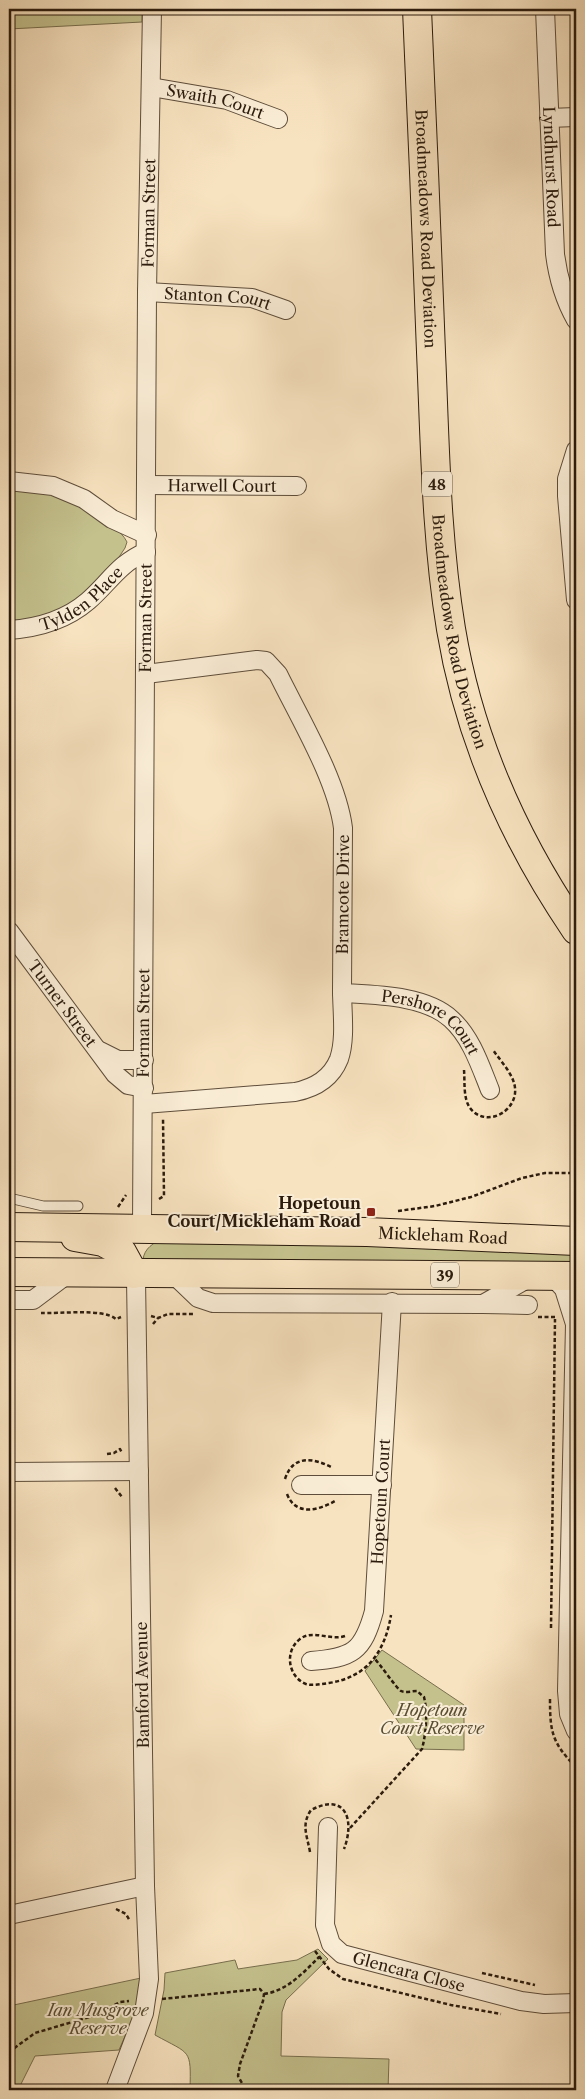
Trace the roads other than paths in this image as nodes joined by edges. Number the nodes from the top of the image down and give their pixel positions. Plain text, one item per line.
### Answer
1 (152, 9) edge
2 (417, 9) edge
3 (545, 9) edge
4 (151, 87) junction
5 (576, 117) edge
6 (549, 118) junction
7 (278, 119) dead end
8 (148, 292) junction
9 (286, 310) dead end
10 (576, 320) edge
11 (576, 450) edge
12 (9, 481) edge
13 (146, 485) junction
14 (297, 486) dead end
15 (146, 543) junction
16 (576, 591) edge
17 (9, 630) edge
18 (146, 674) junction
19 (576, 930) edge
20 (9, 931) edge
21 (342, 993) junction
22 (100, 1051) junction
23 (144, 1060) junction
24 (490, 1090) dead end
25 (144, 1096) junction
26 (9, 1198) edge
27 (78, 1206) dead end
28 (16, 1227) edge
29 (153, 1227) junction
30 (576, 1241) edge
31 (9, 1272) edge
32 (70, 1273) junction
33 (174, 1275) junction
34 (554, 1276) edge
35 (135, 1287) junction
36 (9, 1300) edge
37 (392, 1302) junction
38 (483, 1304) junction
39 (528, 1305) dead end
40 (575, 1322) edge
41 (139, 1471) junction
42 (9, 1472) edge
43 (301, 1485) dead end
44 (382, 1485) junction
45 (311, 1661) dead end
46 (576, 1731) edge
47 (328, 1827) dead end
48 (145, 1886) junction
49 (9, 1916) edge
50 (576, 2003) edge
51 (116, 2090) edge

1 - 4 street, Forman Street
2 - 19 main road, Broadmeadows Road Deviation / 48
3 - 6 street, Lyndhurst Road
4 - 7 street, Swaith Court
4 - 8 street, Forman Street
5 - 6 street
6 - 10 street, Lyndhurst Road
8 - 9 street, Stanton Court
8 - 13 street, Forman Street
11 - 16 street
12 - 15 street
13 - 14 street, Harwell Court
13 - 15 street, Forman Street
15 - 17 street, Tylden Place
15 - 18 street, Forman Street
18 - 21 street, Bramcote Drive
18 - 23 street, Forman Street
20 - 22 street, Turner Street
21 - 24 street, Pershore Court
21 - 25 street, Bramcote Drive
22 - 23 street, Turner Street
22 - 25 street, Turner Street
23 - 25 street, Forman Street
25 - 29 street, Forman Street
26 - 27 lane
28 - 29 main road, Mickleham Road
28 - 35 main road
29 - 30 main road, Mickleham Road
29 - 35 main road
31 - 32 main road, 39
32 - 35 main road, 39
32 - 36 street
33 - 34 main road, 39
33 - 35 main road, 39
33 - 37 street
34 - 38 street
34 - 40 street
35 - 41 street, Bamford Avenue
37 - 38 street
37 - 44 street, Hopetoun Court
38 - 39 street
40 - 46 street
41 - 42 street
41 - 48 street, Bamford Avenue
43 - 44 street
44 - 45 street, Hopetoun Court
47 - 50 street, Glencara Close
48 - 49 street
48 - 51 street, Bamford Avenue

